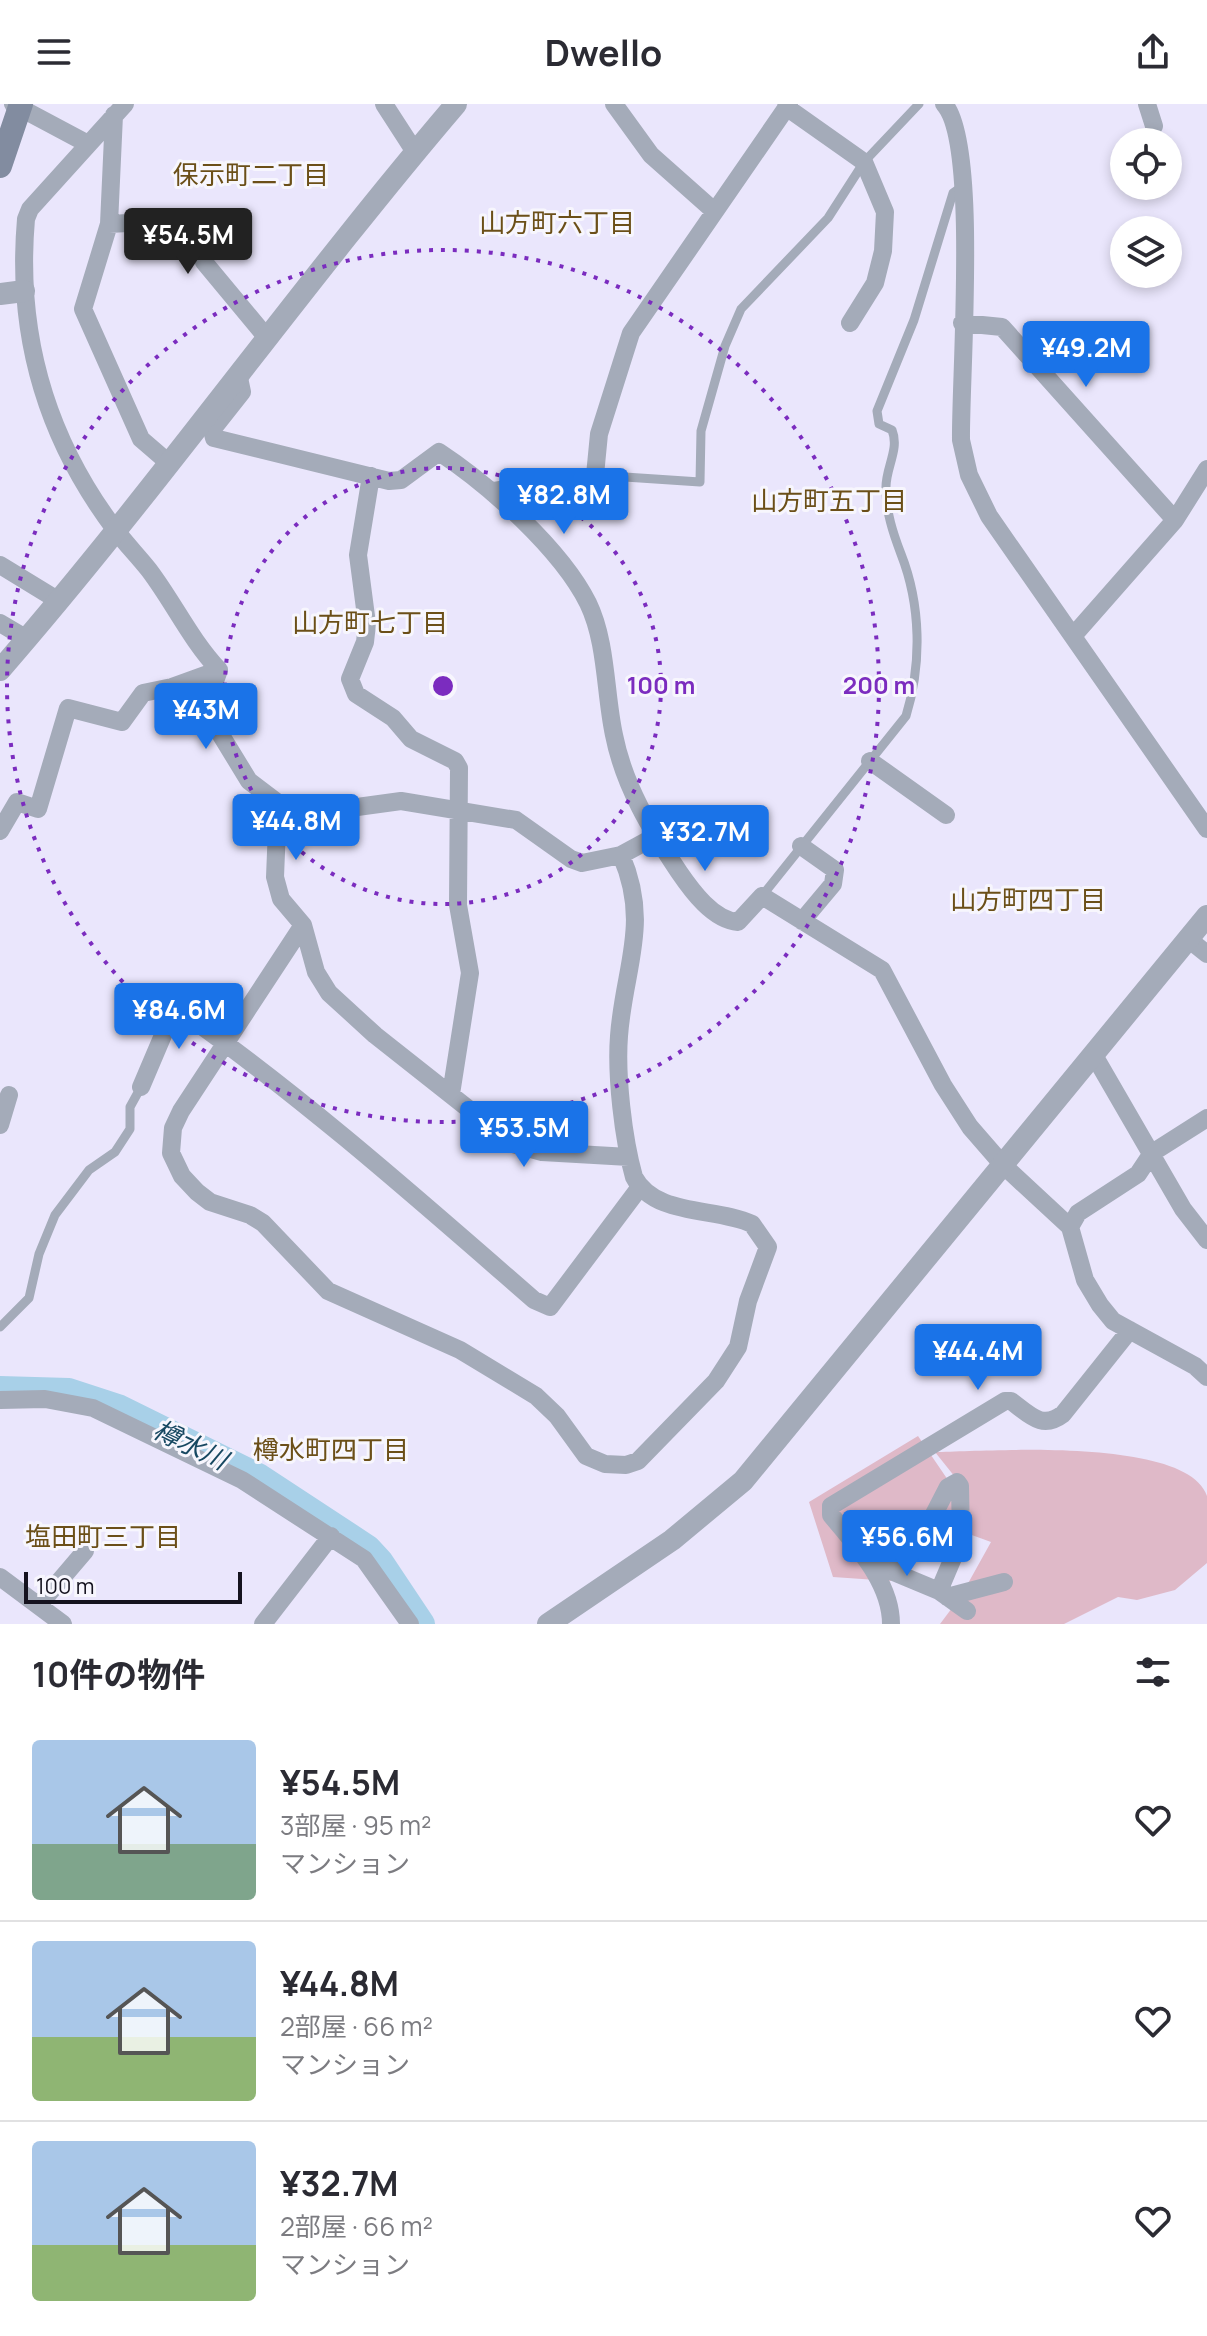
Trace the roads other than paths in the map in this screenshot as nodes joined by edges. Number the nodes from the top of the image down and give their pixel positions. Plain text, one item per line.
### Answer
1 (384, 104) edge
2 (456, 104) edge
3 (614, 104) edge
4 (919, 104) edge
5 (944, 104) edge
6 (1147, 104) edge
7 (18, 105) edge
8 (788, 106) edge
9 (119, 110) edge
10 (1154, 126) dead end
11 (88, 144) junction
12 (415, 152) junction
13 (864, 162) junction
14 (0, 166) edge
15 (963, 186) junction
16 (713, 210) junction
17 (109, 224) junction
18 (24, 291) junction
19 (0, 294) edge
20 (850, 323) dead end
21 (962, 323) junction
22 (268, 339) junction
23 (239, 378) junction
24 (170, 464) junction
25 (1207, 469) edge
26 (595, 475) junction
27 (371, 476) junction
28 (494, 491) junction
29 (1175, 520) junction
30 (114, 528) junction
31 (0, 565) edge
32 (59, 601) junction
33 (0, 623) edge
34 (1073, 636) junction
35 (27, 639) junction
36 (0, 670) edge
37 (219, 670) junction
38 (870, 761) junction
39 (278, 803) junction
40 (461, 811) junction
41 (946, 815) dead end
42 (1207, 829) edge
43 (0, 831) edge
44 (656, 836) junction
45 (801, 846) junction
46 (621, 855) junction
47 (762, 896) junction
48 (1207, 916) edge
49 (802, 921) junction
50 (303, 925) junction
51 (1187, 938) junction
52 (1207, 954) edge
53 (226, 1043) junction
54 (1095, 1057) junction
55 (141, 1087) joint
56 (451, 1094) junction
57 (9, 1095) dead end
58 (1207, 1118) edge
59 (0, 1125) edge
60 (1152, 1153) junction
61 (629, 1157) junction
62 (1003, 1165) junction
63 (640, 1187) junction
64 (1070, 1227) junction
65 (1207, 1240) edge
66 (0, 1327) edge
67 (1130, 1330) junction
68 (1207, 1377) edge
69 (0, 1400) edge
70 (331, 1536) junction
71 (859, 1547) junction
72 (85, 1551) dead end
73 (0, 1577) edge
74 (1004, 1582) dead end
75 (943, 1594) junction
76 (39, 1605) junction
77 (967, 1611) dead end
78 (63, 1624) edge
79 (263, 1624) edge
80 (410, 1624) edge
81 (548, 1624) edge
82 (891, 1624) edge

1 - 12 street
2 - 12 street
3 - 16 street
4 - 13 lane
5 - 15 street
6 - 10 street
7 - 11 street
7 - 14 main road
8 - 13 street
8 - 16 street
9 - 11 street
9 - 17 street
11 - 18 street
12 - 22 street
13 - 20 street
13 - 26 lane
15 - 21 street
15 - 38 lane
16 - 26 street
17 - 22 street
17 - 24 street
18 - 19 street
18 - 30 street
21 - 29 street
21 - 34 street
22 - 23 street
23 - 24 street
23 - 27 street
24 - 30 street
25 - 29 street
26 - 28 street
27 - 28 street
27 - 40 street
28 - 44 street
29 - 34 street
30 - 32 street
30 - 37 street
31 - 32 street
32 - 35 street
33 - 35 street
34 - 42 street
35 - 36 street
37 - 39 street
37 - 43 street
38 - 41 street
38 - 45 lane
39 - 40 street
39 - 50 street
40 - 46 street
40 - 56 street
44 - 46 street
44 - 47 street
45 - 47 lane
45 - 49 street
46 - 61 street
47 - 49 street
48 - 51 street
49 - 62 street
50 - 53 street
50 - 56 street
51 - 52 street
51 - 54 street
53 - 55 street
53 - 63 street
53 - 63 street
54 - 60 street
54 - 62 street
55 - 66 lane
56 - 61 street
57 - 59 street
58 - 60 street
60 - 64 street
60 - 65 street
61 - 63 street
62 - 64 street
62 - 81 street
64 - 67 street
67 - 68 street
67 - 71 street
69 - 70 street
70 - 79 street
70 - 80 street
71 - 75 street
71 - 75 street
71 - 82 street
72 - 76 street
73 - 76 street
74 - 75 street
75 - 77 street
76 - 78 street

